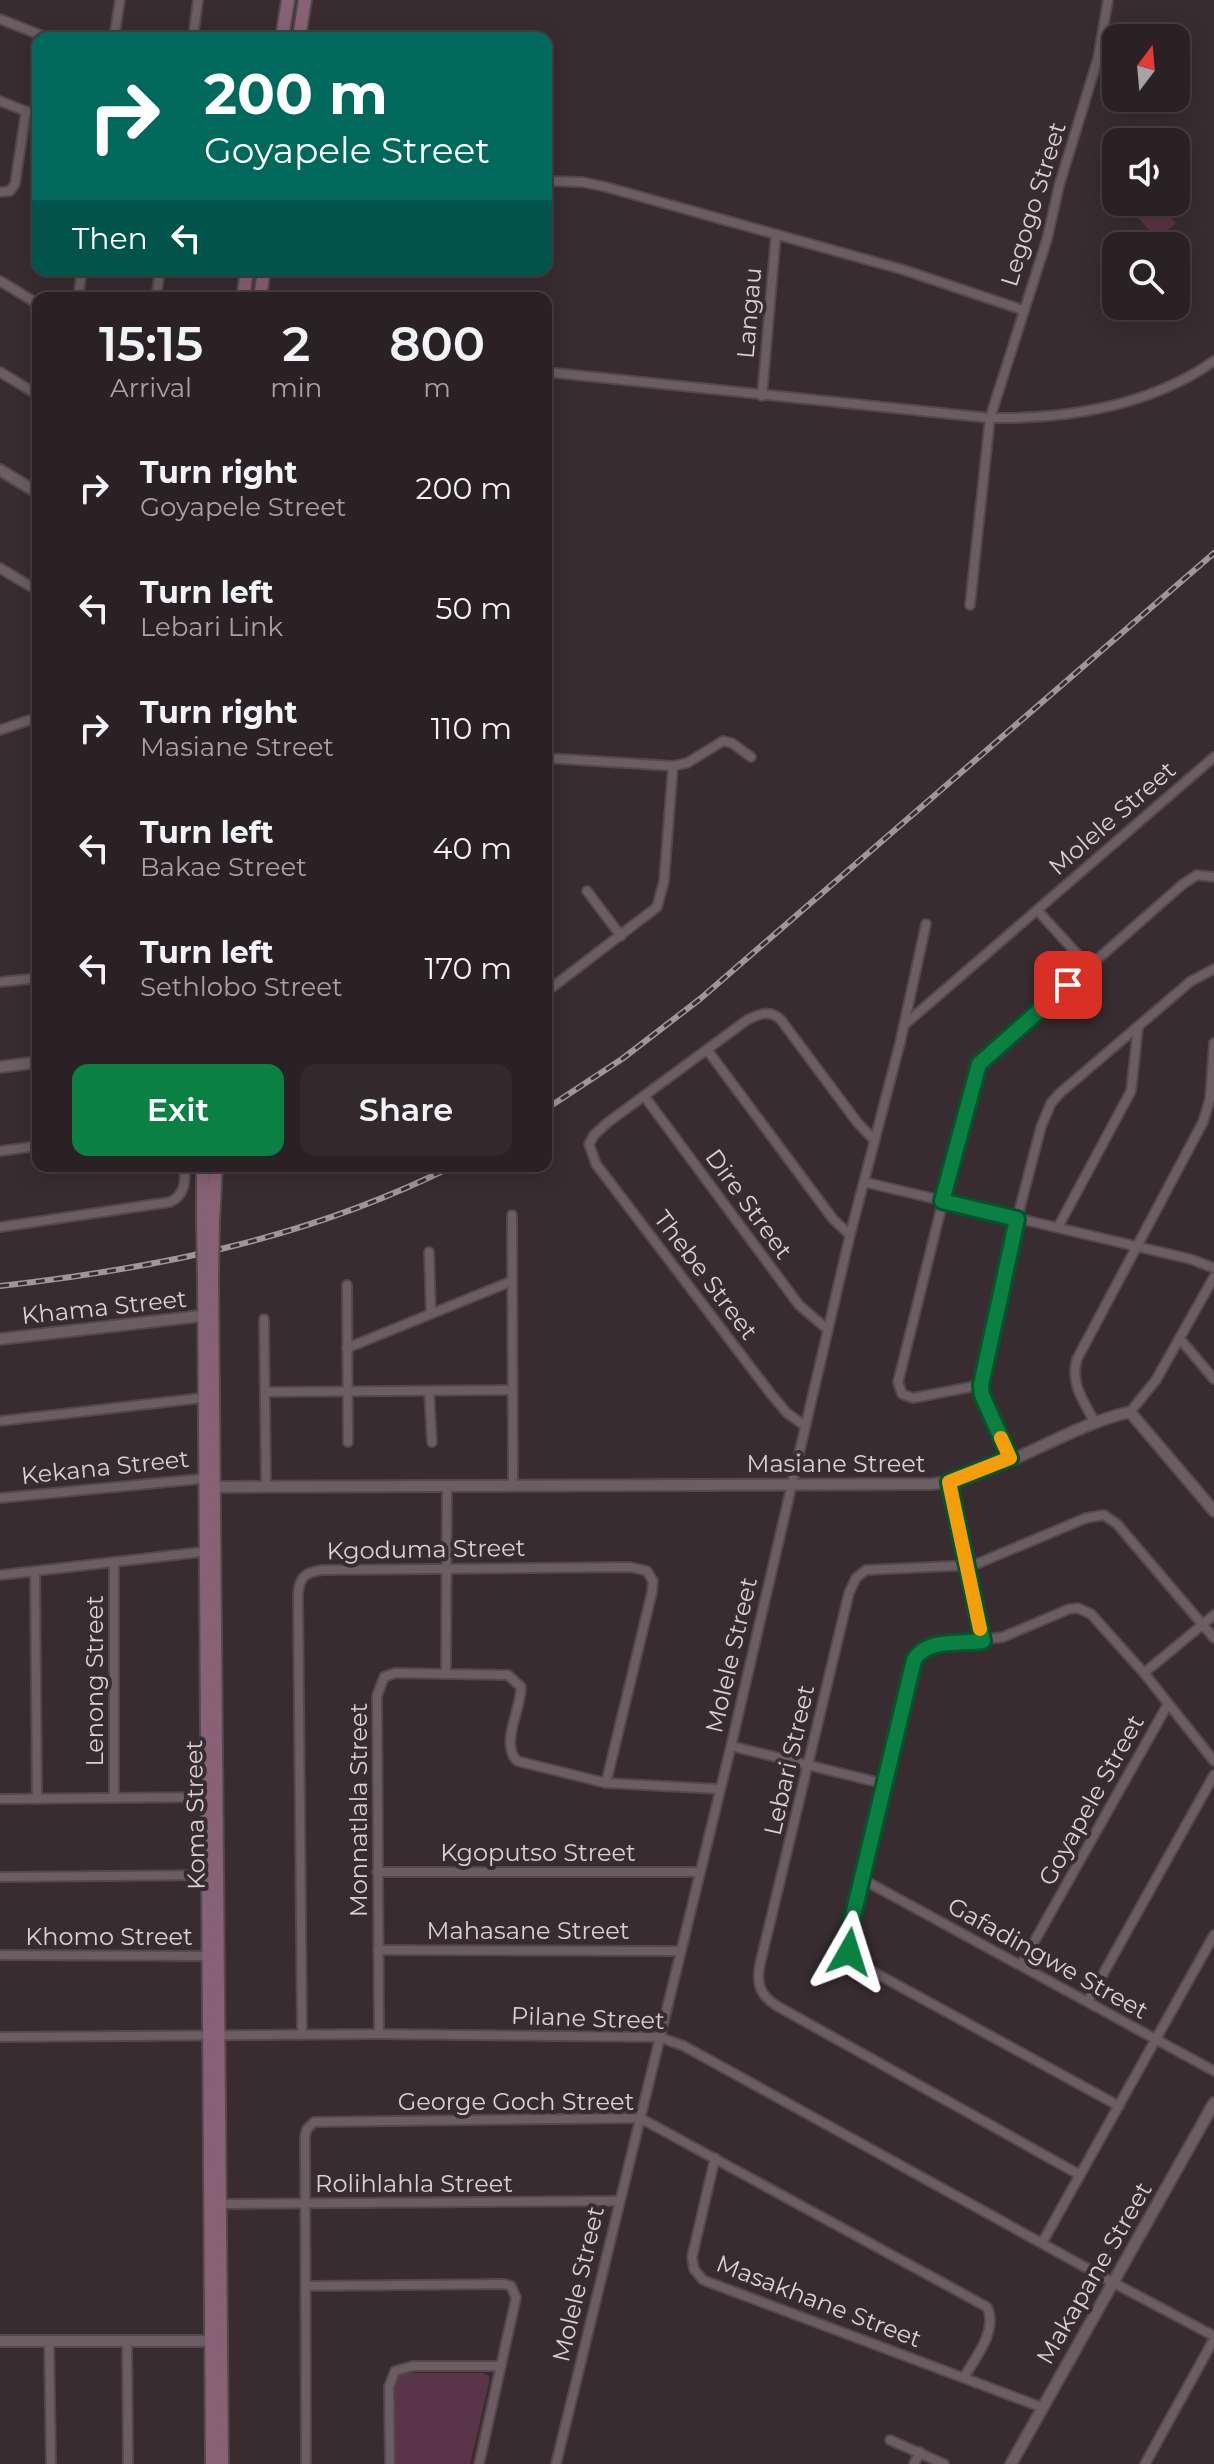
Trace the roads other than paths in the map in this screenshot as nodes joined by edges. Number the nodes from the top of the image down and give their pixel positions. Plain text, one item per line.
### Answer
1 (120, 0) edge
2 (198, 0) edge
3 (288, 0) edge
4 (305, 0) edge
5 (1108, 0) edge
6 (0, 19) edge
7 (33, 32) edge
8 (115, 32) edge
9 (194, 32) edge
10 (283, 32) edge
11 (300, 32) edge
12 (0, 101) edge
13 (26, 111) junction
14 (32, 114) edge
15 (552, 181) edge
16 (0, 192) edge
17 (776, 234) junction
18 (0, 281) edge
19 (32, 300) edge
20 (1023, 310) junction
21 (1214, 361) edge
22 (0, 372) edge
23 (552, 373) edge
24 (32, 391) edge
25 (762, 396) junction
26 (990, 418) junction
27 (0, 470) edge
28 (32, 489) edge
29 (0, 568) edge
30 (32, 587) edge
31 (970, 605) dead end
32 (32, 719) edge
33 (0, 730) edge
34 (751, 757) dead end
35 (1214, 757) edge
36 (552, 758) edge
37 (673, 766) junction
38 (1214, 877) edge
39 (587, 891) dead end
40 (1037, 910) junction
41 (926, 924) dead end
42 (621, 936) junction
43 (1089, 967) junction
44 (1214, 969) edge
45 (32, 979) edge
46 (0, 982) edge
47 (552, 988) edge
48 (904, 1025) junction
49 (1138, 1028) junction
50 (1214, 1043) edge
51 (708, 1051) junction
52 (32, 1063) edge
53 (0, 1067) edge
54 (645, 1097) junction
55 (874, 1140) junction
56 (32, 1147) edge
57 (0, 1151) edge
58 (184, 1172) edge
59 (204, 1172) edge
60 (215, 1172) edge
61 (864, 1182) junction
62 (942, 1201) junction
63 (512, 1215) dead end
64 (1017, 1219) junction
65 (208, 1221) junction
66 (0, 1227) edge
67 (1058, 1227) junction
68 (850, 1235) junction
69 (1135, 1247) junction
70 (429, 1252) dead end
71 (1214, 1268) edge
72 (1214, 1277) edge
73 (512, 1281) junction
74 (347, 1285) dead end
75 (431, 1313) junction
76 (208, 1316) junction
77 (264, 1319) dead end
78 (828, 1330) junction
79 (0, 1339) edge
80 (1180, 1339) junction
81 (347, 1348) junction
82 (1214, 1379) edge
83 (981, 1385) junction
84 (512, 1390) junction
85 (429, 1391) junction
86 (266, 1392) junction
87 (347, 1392) junction
88 (209, 1398) junction
89 (1130, 1412) junction
90 (0, 1421) edge
91 (1094, 1421) junction
92 (805, 1426) junction
93 (348, 1442) dead end
94 (432, 1442) dead end
95 (1010, 1458) junction
96 (949, 1482) junction
97 (210, 1483) junction
98 (447, 1485) junction
99 (513, 1485) junction
100 (792, 1485) junction
101 (266, 1487) junction
102 (0, 1498) edge
103 (1214, 1511) edge
104 (210, 1551) junction
105 (114, 1564) junction
106 (966, 1567) junction
107 (445, 1569) junction
108 (35, 1572) junction
109 (0, 1575) edge
110 (1214, 1615) edge
111 (1203, 1624) junction
112 (1214, 1638) edge
113 (983, 1641) junction
114 (446, 1673) junction
115 (1144, 1673) junction
116 (1168, 1704) junction
117 (731, 1746) junction
118 (1214, 1761) edge
119 (809, 1765) junction
120 (1214, 1775) edge
121 (606, 1783) junction
122 (885, 1784) junction
123 (719, 1789) junction
124 (211, 1797) junction
125 (114, 1798) junction
126 (0, 1799) edge
127 (37, 1799) junction
128 (377, 1872) junction
129 (698, 1872) junction
130 (212, 1875) junction
131 (0, 1877) edge
132 (862, 1879) junction
133 (1214, 1935) edge
134 (378, 1950) junction
135 (679, 1951) junction
136 (0, 1955) edge
137 (213, 1956) junction
138 (1021, 1965) junction
139 (1088, 2001) junction
140 (379, 2034) junction
141 (302, 2035) junction
142 (213, 2036) junction
143 (0, 2037) edge
144 (659, 2037) junction
145 (1156, 2040) junction
146 (1214, 2071) edge
147 (1214, 2103) edge
148 (1119, 2106) junction
149 (640, 2118) junction
150 (715, 2158) junction
151 (1080, 2175) junction
152 (618, 2201) junction
153 (306, 2203) junction
154 (215, 2204) junction
155 (1042, 2243) junction
156 (1112, 2282) junction
157 (307, 2286) junction
158 (1214, 2337) edge
159 (0, 2341) edge
160 (127, 2341) junction
161 (216, 2341) junction
162 (49, 2342) junction
163 (501, 2366) junction
164 (964, 2377) junction
165 (1041, 2407) junction
166 (890, 2440) dead end
167 (920, 2452) junction
168 (1151, 2454) junction
169 (51, 2464) edge
170 (128, 2464) edge
171 (212, 2464) edge
172 (222, 2464) edge
173 (306, 2464) edge
174 (390, 2464) edge
175 (479, 2464) edge
176 (556, 2464) edge
177 (914, 2464) edge
178 (944, 2464) edge
179 (1011, 2464) edge
180 (1145, 2464) edge
181 (1156, 2464) edge

1 - 8 street
2 - 9 street
3 - 10 main road
4 - 11 main road
5 - 20 street, Legogo Street
6 - 7 street
12 - 13 street
13 - 14 street
13 - 16 street
15 - 17 street
17 - 20 street
17 - 25 street, Langau
18 - 19 street
20 - 26 street, Legogo Street
21 - 26 street
22 - 24 street
23 - 25 street
25 - 26 street
26 - 31 street, Legogo Street
27 - 28 street
29 - 30 street
32 - 33 street
34 - 37 street
35 - 40 street, Molele Street
36 - 37 street
37 - 42 street
38 - 43 street
39 - 42 street
40 - 43 street
40 - 48 street, Molele Street
41 - 48 street
42 - 47 street
43 - 62 street
44 - 49 street
45 - 46 street
48 - 55 street, Molele Street
49 - 64 street
49 - 67 street
50 - 69 street
51 - 54 street
51 - 55 street
51 - 68 street
52 - 53 street
54 - 78 street, Dire Street
54 - 92 street, Thebe Street
55 - 61 street, Molele Street
56 - 57 street
58 - 66 street
59 - 65 main road, Koma Street
60 - 65 main road, Koma Street
61 - 62 street
61 - 68 street, Molele Street
62 - 64 street
62 - 83 street
63 - 73 street
64 - 67 street
64 - 83 street
65 - 76 main road, Koma Street, bridge
67 - 69 street
68 - 78 street, Molele Street
69 - 71 street
69 - 91 street
70 - 75 street
72 - 80 street
73 - 75 street
73 - 84 street
74 - 81 street
75 - 81 street
76 - 79 street, Khama Street
76 - 88 main road, Koma Street
77 - 86 street
78 - 92 street, Molele Street
80 - 82 street
80 - 89 street
81 - 87 street
83 - 95 street
84 - 85 street
84 - 99 street
85 - 87 street
85 - 94 street
86 - 87 street
86 - 101 street
87 - 93 street
88 - 90 street
88 - 97 main road, Koma Street
89 - 91 street, Masiane Street
89 - 103 street
91 - 95 street, Masiane Street
92 - 100 street, Molele Street
95 - 96 street, Masiane Street
96 - 100 street, Masiane Street
96 - 106 street
97 - 101 street, Masiane Street
97 - 102 street, Kekana Street
97 - 104 main road, Koma Street
98 - 99 street, Masiane Street
98 - 101 street, Masiane Street
98 - 107 street
99 - 100 street, Masiane Street
100 - 117 street, Molele Street
104 - 105 street
104 - 124 main road, Koma Street
105 - 108 street
105 - 125 street, Lenong Street
106 - 111 street, Lebari Street
106 - 113 street
106 - 119 street, Lebari Street
107 - 114 street
107 - 121 street, Kgoduma Street
107 - 141 street, Kgoduma Street
108 - 109 street
108 - 127 street
110 - 111 street
111 - 112 street
111 - 115 street
113 - 115 street, Goyapele Street
113 - 122 street, Goyapele Street
114 - 121 street, Monnatlala Street
114 - 128 street, Monnatlala Street
115 - 116 street, Goyapele Street
116 - 118 street
116 - 138 street, Goyapele Street
117 - 119 street
117 - 123 street, Molele Street
119 - 122 street
119 - 151 street, Lebari Street
120 - 139 street
121 - 123 street, Monnatlala Street
122 - 132 street, Goyapele Street
123 - 129 street, Molele Street
124 - 125 street
124 - 130 main road, Koma Street
125 - 127 street
126 - 127 street
128 - 129 street, Kgoputso Street
128 - 134 street, Monnatlala Street
129 - 135 street, Molele Street
130 - 131 street
130 - 137 main road, Koma Street
132 - 138 street, Gafadingwe Street
132 - 148 street, Goyapele Street
133 - 145 street
134 - 135 street, Mahasane Street
134 - 140 street, Monnatlala Street
135 - 144 street, Molele Street
136 - 137 street, Khomo Street
137 - 142 main road, Koma Street
138 - 139 street, Gafadingwe Street
139 - 145 street, Gafadingwe Street
140 - 141 street, Pilane Street
140 - 144 street, Pilane Street
141 - 142 street, Pilane Street
142 - 143 street, Pilane Street
142 - 154 main road, Koma Street
144 - 149 street, Molele Street
144 - 155 street, Pilane Street
145 - 146 street, Gafadingwe Street
145 - 148 street
147 - 156 street, Makapane Street
148 - 151 street
149 - 150 street, George Goch Street
149 - 152 street, Molele Street
149 - 153 street, George Goch Street
150 - 164 street, George Goch Street
150 - 164 street, Masakhane Street
151 - 155 street
152 - 153 street, Rolihlahla Street
152 - 176 street, Molele Street
153 - 154 street, Rolihlahla Street
153 - 157 street, George Goch Street
154 - 161 main road, Koma Street
155 - 156 street, Pilane Street
156 - 158 street, Pilane Street
156 - 165 street, Makapane Street
157 - 163 street
157 - 173 street, George Goch Street
158 - 168 street
159 - 162 street
160 - 161 street
160 - 162 street
160 - 170 street
161 - 171 main road, Koma Street
161 - 172 main road, Koma Street
162 - 169 street
163 - 174 street
163 - 175 street
164 - 165 street, Masakhane Street
165 - 179 street, Makapane Street
166 - 167 street
167 - 177 street
167 - 178 street
168 - 180 street
168 - 181 street

